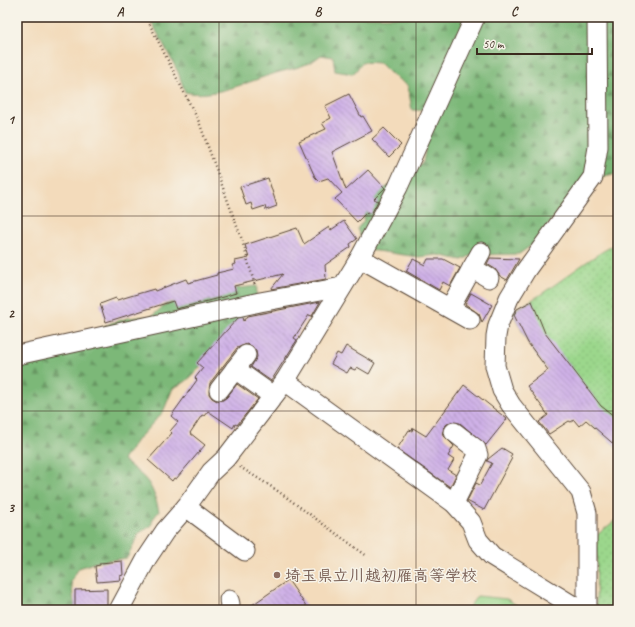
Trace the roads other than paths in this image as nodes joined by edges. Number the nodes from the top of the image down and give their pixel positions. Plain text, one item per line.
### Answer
1 (476, 17) edge
2 (597, 17) edge
3 (481, 252) dead end
4 (360, 258) junction
5 (472, 268) junction
6 (490, 278) dead end
7 (342, 287) junction
8 (450, 308) junction
9 (470, 320) dead end
10 (17, 355) edge
11 (246, 355) dead end
12 (235, 369) junction
13 (285, 381) junction
14 (219, 390) dead end
15 (273, 396) junction
16 (454, 432) dead end
17 (454, 503) junction
18 (186, 507) junction
19 (245, 551) dead end
20 (119, 610) edge
21 (580, 610) edge
22 (587, 610) edge

1 - 4 street
2 - 22 street
3 - 5 street
4 - 7 street
4 - 8 street
5 - 6 street
5 - 8 street
7 - 10 street
7 - 13 street
8 - 9 street
11 - 12 street
12 - 14 street
12 - 15 street
13 - 15 street
13 - 17 street
15 - 18 street
16 - 17 street
17 - 21 street
18 - 19 street
18 - 20 street

